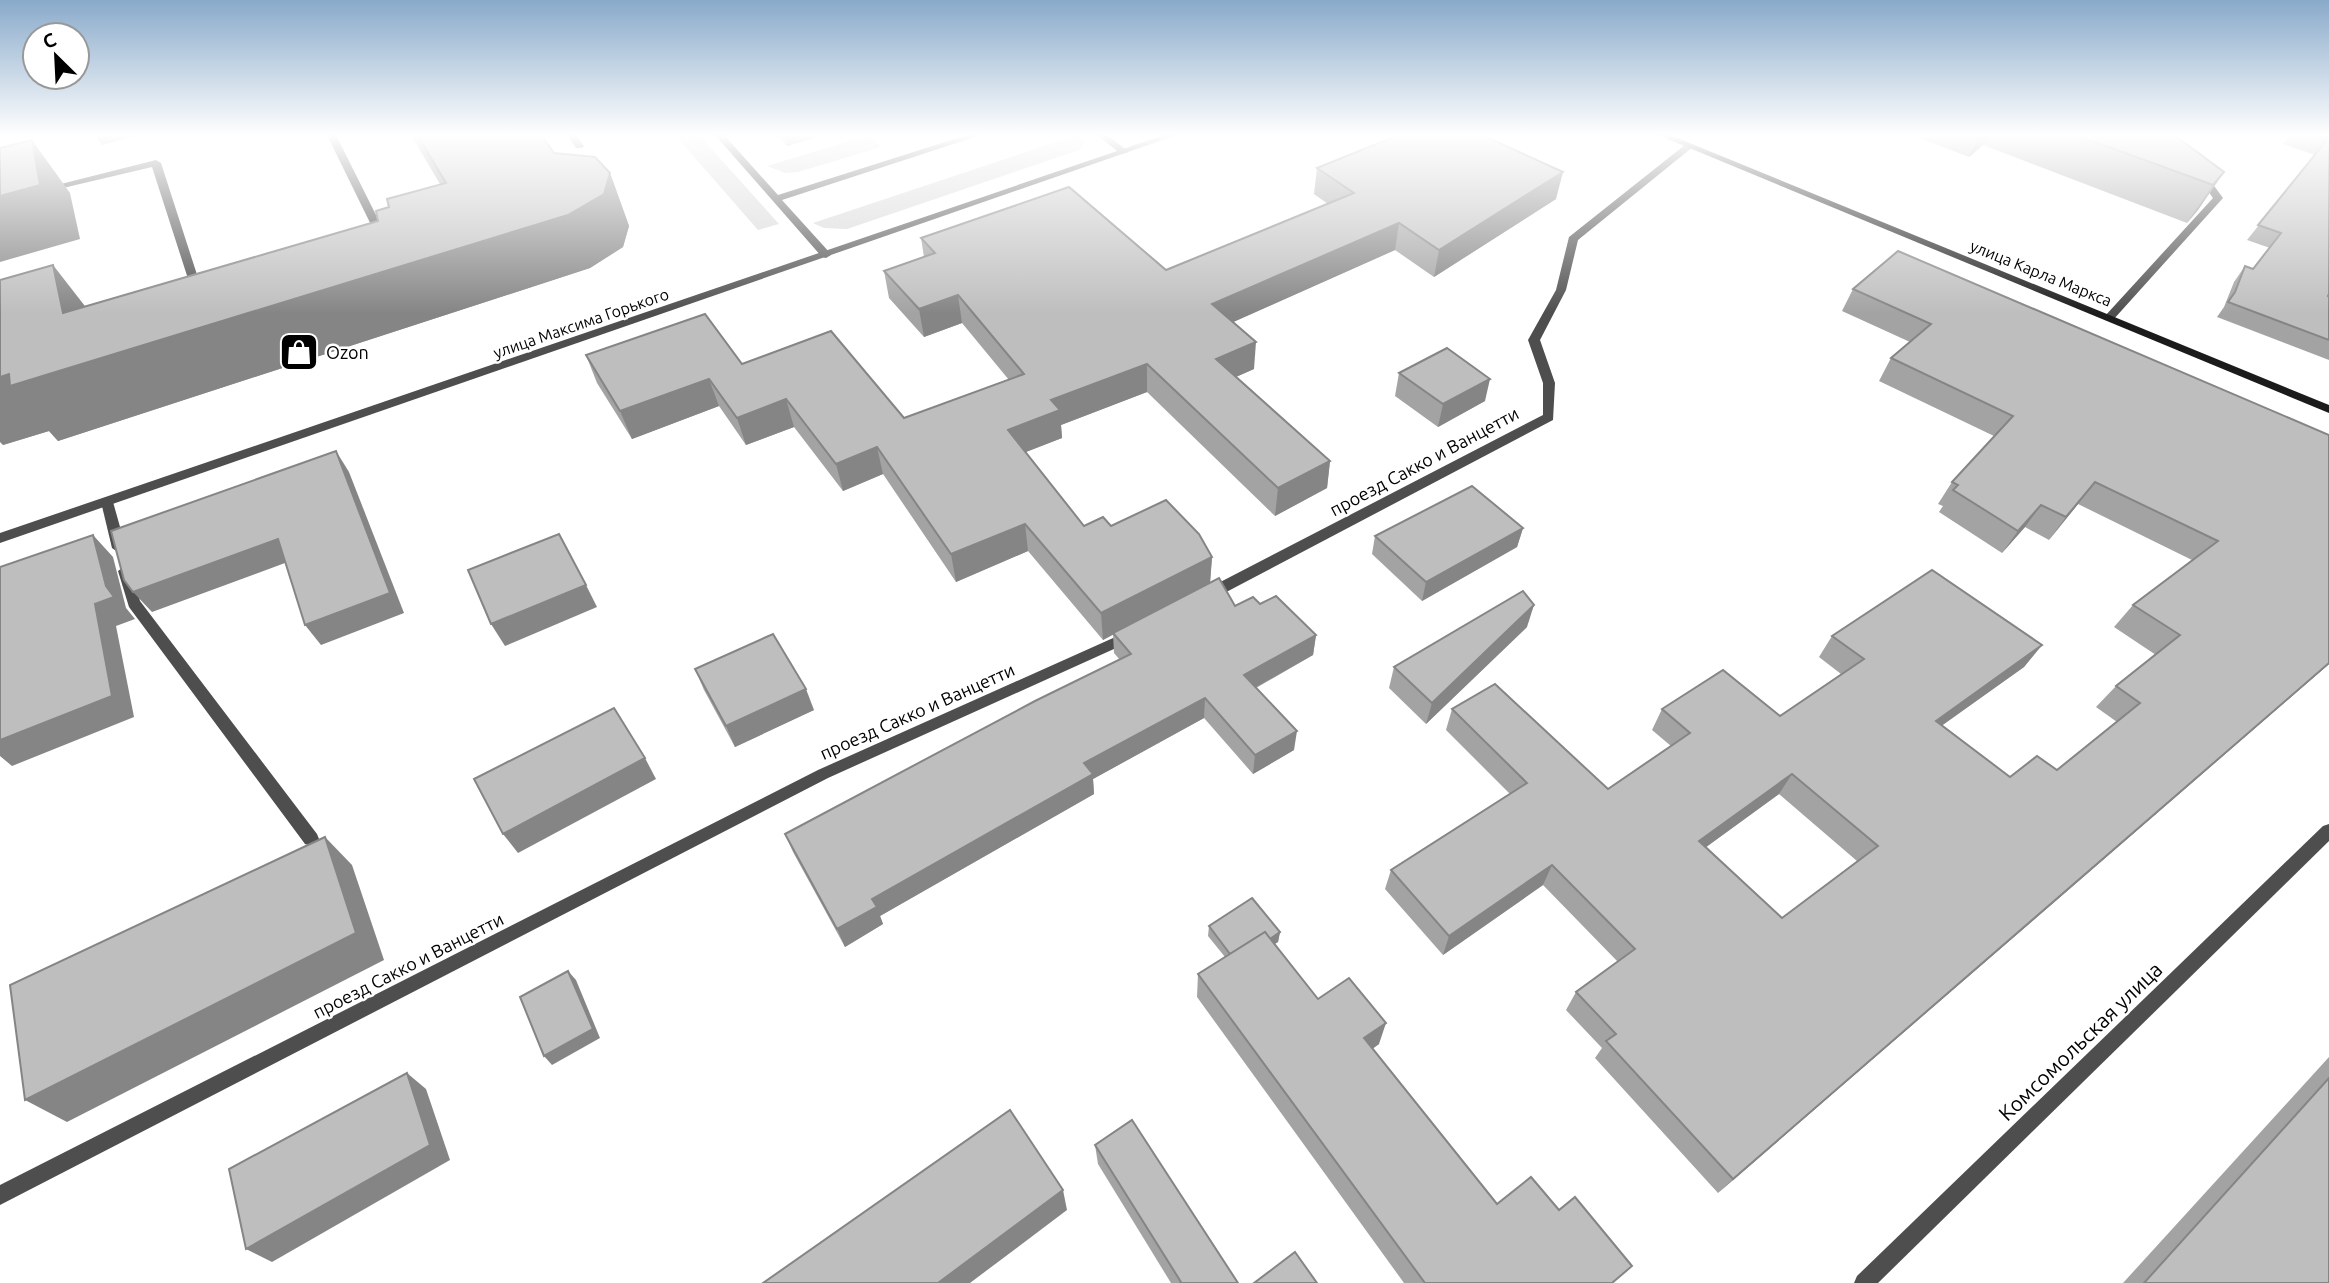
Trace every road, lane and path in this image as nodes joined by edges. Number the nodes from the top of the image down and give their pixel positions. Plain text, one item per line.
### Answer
1 (166, 195) edge
2 (361, 195) edge
3 (772, 195) edge
4 (789, 195) edge
5 (1001, 195) edge
6 (1628, 195) edge
7 (1808, 195) edge
8 (2216, 195) edge
9 (776, 199) junction
10 (369, 240) edge
11 (826, 256) junction
12 (209, 284) edge
13 (2109, 318) junction
14 (2329, 409) edge
15 (107, 502) junction
16 (0, 538) edge
17 (1196, 601) edge
18 (1148, 626) edge
19 (2329, 831) edge
20 (311, 839) dead end
21 (0, 1195) edge
22 (1864, 1283) edge

1 - 12 street
2 - 10 street
3 - 9 street
4 - 9 street
5 - 11 street, улица Максима Горького
6 - 17 street, проезд Сакко и Ванцетти
7 - 13 main road, улица Карла Маркса
8 - 13 street
9 - 11 street
11 - 15 street, улица Максима Горького
13 - 14 main road, улица Карла Маркса
15 - 16 street, улица Максима Горького
15 - 20 street
18 - 21 street, проезд Сакко и Ванцетти
19 - 22 street, Комсомольская улица

